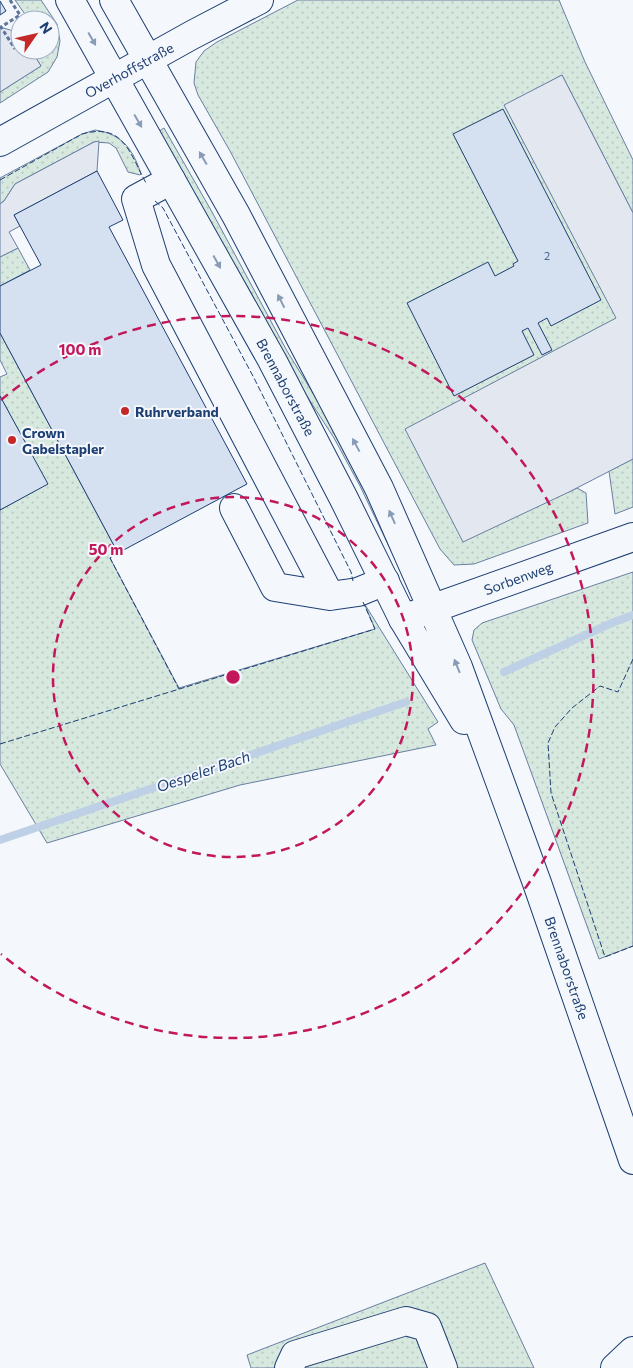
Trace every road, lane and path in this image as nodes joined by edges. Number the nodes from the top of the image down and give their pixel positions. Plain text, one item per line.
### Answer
1 (70, 0) edge
2 (114, 0) edge
3 (259, 0) edge
4 (10, 21) edge
5 (10, 41) edge
6 (147, 60) junction
7 (114, 78) junction
8 (0, 142) edge
9 (171, 180) junction
10 (234, 508) dead end
11 (633, 537) edge
12 (385, 581) junction
13 (330, 596) junction
14 (433, 609) junction
15 (403, 619) junction
16 (498, 777) junction
17 (633, 1160) edge
18 (633, 1351) edge
19 (288, 1368) edge
20 (443, 1368) edge
21 (615, 1368) edge

1 -> 7 main road, Brennaborstraße
2 - 6 main road, Brennaborstraße
3 - 6 main road, Overhoffstraße
4 - 5 path
6 - 7 main road, Overhoffstraße
14 -> 6 main road, Brennaborstraße
7 - 8 main road, Overhoffstraße
7 -> 9 main road, Brennaborstraße
9 -> 12 main road, Brennaborstraße
9 - 13 main road
10 - 13 main road
11 - 14 main road, Sorbenweg
12 - 13 main road
12 - 15 main road, Brennaborstraße
14 - 15 main road, Sorbenweg
16 -> 14 main road, Brennaborstraße
15 - 16 main road, Brennaborstraße
16 - 17 main road, Brennaborstraße
18 - 21 main road
19 - 20 main road

